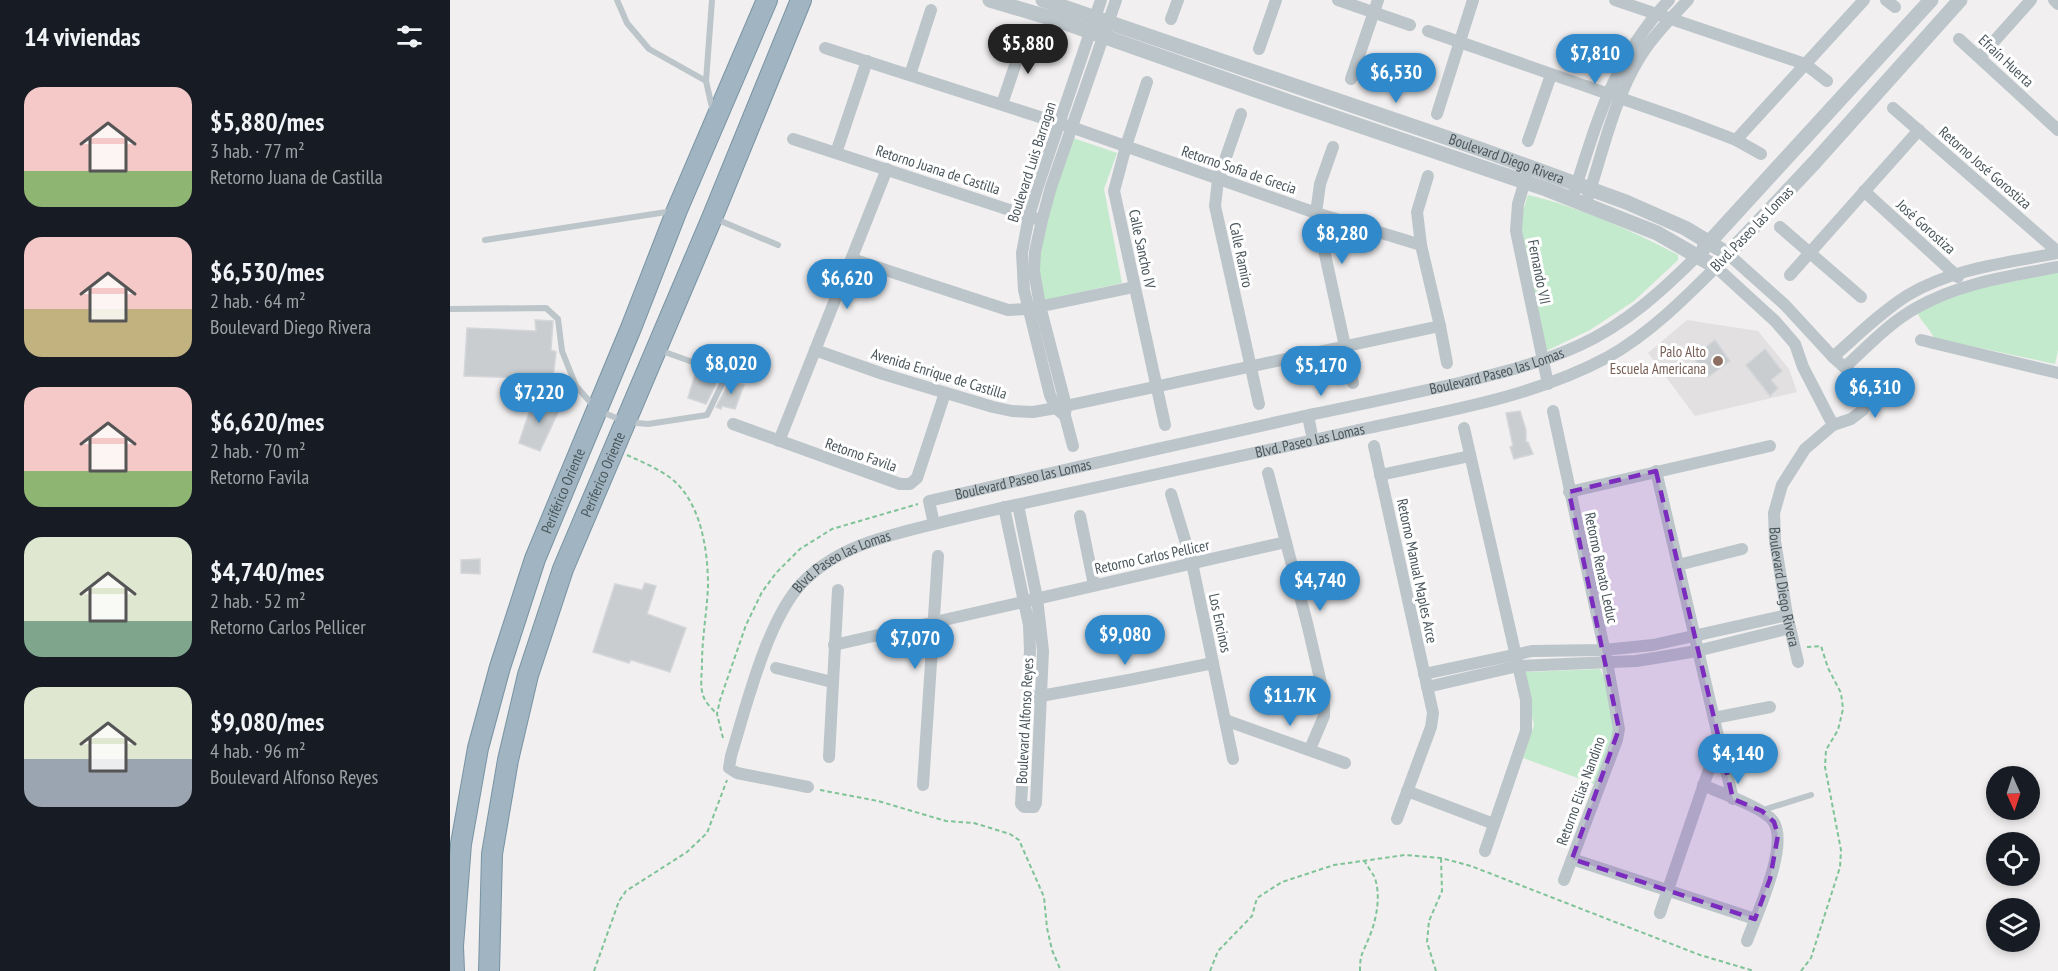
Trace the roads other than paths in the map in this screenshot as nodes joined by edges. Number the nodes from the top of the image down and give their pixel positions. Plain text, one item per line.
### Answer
1 (617, 0) edge
2 (711, 0) edge
3 (767, 0) edge
4 (990, 0) edge
5 (1043, 0) edge
6 (1101, 0) edge
7 (1116, 0) edge
8 (1178, 0) edge
9 (1276, 0) edge
10 (1338, 0) edge
11 (1473, 0) edge
12 (1669, 0) edge
13 (1688, 0) edge
14 (1864, 0) edge
15 (1931, 0) edge
16 (1960, 0) edge
17 (2031, 0) edge
18 (2054, 0) edge
19 (1623, 1) edge
20 (802, 3) edge
21 (2058, 4) edge
22 (1376, 6) edge
23 (931, 10) dead end
24 (1656, 14) junction
25 (1670, 19) junction
26 (1171, 20) dead end
27 (1911, 22) junction
28 (1410, 25) dead end
29 (1100, 27) junction
30 (1428, 31) dead end
31 (1026, 36) dead end
32 (1928, 36) junction
33 (1959, 39) dead end
34 (1459, 42) junction
35 (825, 48) dead end
36 (1259, 49) dead end
37 (1980, 57) junction
38 (867, 61) junction
39 (1805, 64) junction
40 (1079, 65) junction
41 (1092, 69) junction
42 (910, 75) junction
43 (1551, 75) junction
44 (1351, 79) dead end
45 (706, 81) junction
46 (1827, 81) dead end
47 (1147, 82) dead end
48 (1607, 95) junction
49 (1329, 97) junction
50 (1075, 98) junction
51 (1620, 99) junction
52 (1002, 104) junction
53 (1893, 108) dead end
54 (1324, 113) junction
55 (1241, 114) dead end
56 (1437, 114) dead end
57 (715, 121) junction
58 (1066, 125) junction
59 (1919, 130) junction
60 (2058, 130) edge
61 (792, 139) dead end
62 (1736, 140) junction
63 (1528, 141) dead end
64 (1126, 146) junction
65 (1333, 147) dead end
66 (836, 153) junction
67 (1761, 154) dead end
68 (887, 169) junction
69 (1527, 174) junction
70 (1428, 176) dead end
71 (1218, 180) junction
72 (1864, 191) junction
73 (1581, 194) junction
74 (677, 210) junction
75 (1316, 213) junction
76 (712, 218) junction
77 (1035, 218) junction
78 (1780, 227) dead end
79 (485, 240) dead end
80 (1710, 243) junction
81 (778, 245) dead end
82 (1421, 246) junction
83 (1810, 252) junction
84 (2058, 253) edge
85 (1728, 254) junction
86 (1698, 255) junction
87 (852, 259) junction
88 (1716, 267) junction
89 (2058, 267) edge
90 (1955, 274) junction
91 (1790, 275) dead end
92 (1966, 286) junction
93 (1134, 287) junction
94 (1907, 296) junction
95 (1861, 297) dead end
96 (1034, 307) junction
97 (1915, 308) junction
98 (450, 309) edge
99 (1870, 325) junction
100 (1440, 327) junction
101 (1880, 335) junction
102 (1921, 340) dead end
103 (1345, 347) junction
104 (656, 349) junction
105 (815, 350) junction
106 (1833, 357) junction
107 (1543, 360) junction
108 (1447, 363) dead end
109 (1251, 367) junction
110 (1845, 367) junction
111 (2058, 373) edge
112 (1353, 383) dead end
113 (1548, 384) junction
114 (1157, 388) junction
115 (945, 393) junction
116 (1259, 404) dead end
117 (597, 410) junction
118 (1062, 410) junction
119 (1553, 411) dead end
120 (1308, 416) junction
121 (626, 422) junction
122 (733, 424) dead end
123 (1165, 425) dead end
124 (1833, 425) junction
125 (1464, 428) dead end
126 (1313, 440) junction
127 (779, 441) junction
128 (1072, 446) dead end
129 (1374, 446) dead end
130 (1770, 446) dead end
131 (1470, 456) junction
132 (1656, 471) junction
133 (1268, 473) dead end
134 (1380, 475) junction
135 (1569, 492) junction
136 (1171, 494) dead end
137 (1018, 505) junction
138 (1004, 507) junction
139 (1080, 516) dead end
140 (934, 524) junction
141 (1018, 540) junction
142 (1286, 542) junction
143 (1742, 549) dead end
144 (938, 556) dead end
145 (1192, 563) junction
146 (1678, 564) junction
147 (1025, 574) junction
148 (1094, 585) junction
149 (838, 590) dead end
150 (1037, 598) junction
151 (1024, 601) junction
152 (1787, 615) junction
153 (933, 623) junction
154 (1762, 628) junction
155 (1790, 628) junction
156 (1728, 635) junction
157 (1694, 637) junction
158 (834, 645) junction
159 (1697, 651) junction
160 (1605, 656) junction
161 (1516, 660) junction
162 (1798, 662) dead end
163 (1213, 663) junction
164 (776, 668) dead end
165 (1425, 680) junction
166 (832, 682) junction
167 (1042, 696) junction
168 (1027, 698) junction
169 (1770, 707) dead end
170 (1714, 718) junction
171 (1225, 720) junction
172 (1719, 740) junction
173 (1310, 749) junction
174 (829, 757) dead end
175 (1233, 759) dead end
176 (1345, 763) dead end
177 (923, 785) dead end
178 (1703, 785) junction
179 (808, 787) road end
180 (1407, 791) junction
181 (1811, 795) dead end
182 (1733, 799) junction
183 (1762, 811) junction
184 (1397, 819) dead end
185 (1494, 824) junction
186 (1485, 851) dead end
187 (1572, 859) junction
188 (1564, 880) dead end
189 (1667, 890) junction
190 (1660, 914) dead end
191 (1755, 919) junction
192 (1748, 941) dead end
193 (454, 971) edge
194 (489, 971) edge

1 - 45 lane
2 - 45 lane
3 - 57 highway, Periférico Oriente
4 - 29 street, Boulevard Diego Rivera
5 - 29 street, Boulevard Diego Rivera
6 - 29 street
7 - 29 street
8 - 26 street
9 - 36 street
10 - 22 street
11 - 34 street
12 - 24 street
13 - 25 street
14 - 39 street
15 - 27 street, Boulevard Paseo las Lomas
16 - 32 street, Blvd. Paseo las Lomas
17 - 37 street
18 - 21 street
19 - 24 street
20 - 76 highway, Periferico Oriente
22 - 28 street
22 - 44 street
23 - 42 street
24 - 25 street
24 - 48 street
25 - 39 street
25 - 51 street
27 - 32 street
27 - 80 street, Boulevard Paseo las Lomas
29 - 40 street, Boulevard Luis Barragan
29 - 41 street
29 - 49 street, Boulevard Diego Rivera
29 - 54 street, Boulevard Diego Rivera
30 - 34 street
31 - 52 street
32 - 85 street, Blvd. Paseo las Lomas
33 - 37 street, Efraín Huerta
34 - 43 street
34 - 56 street
35 - 38 street
37 - 60 street, Efraín Huerta
38 - 42 street
38 - 66 street
39 - 46 street
39 - 62 street
40 - 41 street
40 - 50 street, Boulevard Luis Barragan
41 - 50 street
42 - 52 street
43 - 48 street
43 - 63 street
45 - 57 lane
47 - 64 street, Calle Sancho IV
48 - 51 street
48 - 73 street
49 - 54 street
49 - 69 street, Boulevard Diego Rivera
50 - 58 street, Boulevard Luis Barragan
51 - 62 street
51 - 73 street
52 - 58 street
53 - 59 street, Retorno José Gorostiza
54 - 69 street, Boulevard Diego Rivera
55 - 71 street, Calle Ramiro
57 - 74 highway, Periférico Oriente
58 - 64 street, Retorno Sofia de Grecia
58 - 77 street, Boulevard Luis Barragan
59 - 72 street, Retorno José Gorostiza
59 - 84 street, Retorno José Gorostiza
61 - 66 street, Retorno Juana de Castilla
62 - 67 street
64 - 71 street, Retorno Sofia de Grecia
64 - 93 street, Calle Sancho IV
65 - 75 street
66 - 68 street, Retorno Juana de Castilla
68 - 77 street, Retorno Juana de Castilla
68 - 87 street
69 - 73 street, Boulevard Diego Rivera
69 - 107 street, Fernando VII
70 - 82 street
71 - 75 street, Retorno Sofia de Grecia
71 - 109 street, Calle Ramiro
72 - 83 street, Retorno José Gorostiza
72 - 90 street, José Gorostiza
73 - 80 street, Boulevard Diego Rivera
73 - 86 street, Boulevard Diego Rivera
74 - 79 lane
74 - 117 highway, Periférico Oriente
75 - 82 street, Retorno Sofia de Grecia
75 - 103 street
76 - 81 lane
76 - 104 highway, Periferico Oriente
77 - 96 street, Boulevard Luis Barragan
78 - 83 street
80 - 85 street, Boulevard Diego Rivera
80 - 86 street, Boulevard Paseo las Lomas
82 - 100 street
83 - 91 street, Retorno José Gorostiza
83 - 95 street
84 - 90 street
85 - 88 street, Blvd. Paseo las Lomas
85 - 106 street, Boulevard Diego Rivera
86 - 88 street, Boulevard Diego Rivera
86 - 107 street, Boulevard Paseo las Lomas
87 - 96 street
87 - 105 street
88 - 113 street, Blvd. Paseo las Lomas
88 - 124 street, Boulevard Diego Rivera
89 - 92 street
90 - 92 street, José Gorostiza
90 - 94 street
92 - 97 street
93 - 96 street
93 - 114 street, Calle Sancho IV
94 - 97 street
94 - 99 street
96 - 118 street, Boulevard Luis Barragan
97 - 101 street
98 - 117 lane
99 - 101 street
99 - 106 street
100 - 103 street
100 - 108 street
101 - 110 street
102 - 111 street
103 - 109 street
103 - 112 street
104 - 121 highway, Periferico Oriente
104 - 121 lane
105 - 115 street, Avenida Enrique de Castilla
105 - 127 street
106 - 110 street, Boulevard Diego Rivera
107 - 113 street, Fernando VII
107 - 120 street, Boulevard Paseo las Lomas
109 - 114 street
109 - 116 street, Calle Ramiro
110 - 124 street, Boulevard Diego Rivera
113 - 126 street, Blvd. Paseo las Lomas
114 - 118 street
114 - 123 street, Calle Sancho IV
115 - 118 street, Avenida Enrique de Castilla
115 - 127 street, Retorno Favila
117 - 121 lane
117 - 193 highway, Periférico Oriente
118 - 128 street
119 - 135 street, Retorno Renato Leduc
120 - 126 street
120 - 140 street, Boulevard Paseo las Lomas
121 - 194 highway, Periferico Oriente
122 - 127 street, Retorno Favila
124 - 152 street, Boulevard Diego Rivera
125 - 131 street
126 - 137 street, Blvd. Paseo las Lomas
129 - 134 street, Retorno Manual Maples Arce
130 - 132 street
131 - 134 street
131 - 161 street
132 - 135 street
132 - 146 street
133 - 142 street
134 - 165 street, Retorno Manual Maples Arce
135 - 160 street, Retorno Renato Leduc
136 - 145 street, Los Encinos
137 - 138 street, Blvd. Paseo las Lomas
137 - 141 street, Boulevard Alfonso Reyes
138 - 140 street, Blvd. Paseo las Lomas
138 - 141 street, Boulevard Alfonso Reyes
139 - 148 street
140 - 179 street, Blvd. Paseo las Lomas
141 - 147 street, Boulevard Alfonso Reyes
142 - 145 street, Retorno Carlos Pellicer
142 - 173 street
143 - 146 street
144 - 153 street
145 - 148 street, Retorno Carlos Pellicer
145 - 163 street, Los Encinos
146 - 157 street
147 - 150 street, Boulevard Alfonso Reyes
147 - 151 street, Boulevard Alfonso Reyes
148 - 150 street, Retorno Carlos Pellicer
149 - 158 street
150 - 151 street, Retorno Carlos Pellicer
150 - 167 street, Boulevard Alfonso Reyes
151 - 153 street, Retorno Carlos Pellicer
151 - 168 street, Boulevard Alfonso Reyes
152 - 154 street
152 - 155 street, Boulevard Diego Rivera
153 - 158 street, Retorno Carlos Pellicer
153 - 177 street
154 - 155 street
154 - 156 street
155 - 162 street, Boulevard Diego Rivera
156 - 157 street
156 - 159 street
157 - 159 street
157 - 160 street
158 - 166 street
159 - 160 street
159 - 170 street
160 - 161 street
160 - 187 street, Retorno Elias Nandino
161 - 165 street
161 - 185 street
163 - 167 street
163 - 171 street, Los Encinos
164 - 166 street
165 - 180 street, Retorno Manual Maples Arce
166 - 174 street
167 - 168 street
167 - 168 street, Boulevard Alfonso Reyes
169 - 170 street
170 - 172 street
171 - 173 street
171 - 175 street, Los Encinos
172 - 178 street
172 - 182 street
173 - 176 street
178 - 182 street
178 - 189 street
180 - 184 street, Retorno Manual Maples Arce
180 - 185 street
181 - 183 lane
182 - 183 street
183 - 191 street
185 - 186 street
187 - 188 street, Retorno Elias Nandino
187 - 189 street, Retorno Elias Nandino
189 - 190 street
189 - 191 street, Retorno Elias Nandino
191 - 192 street

